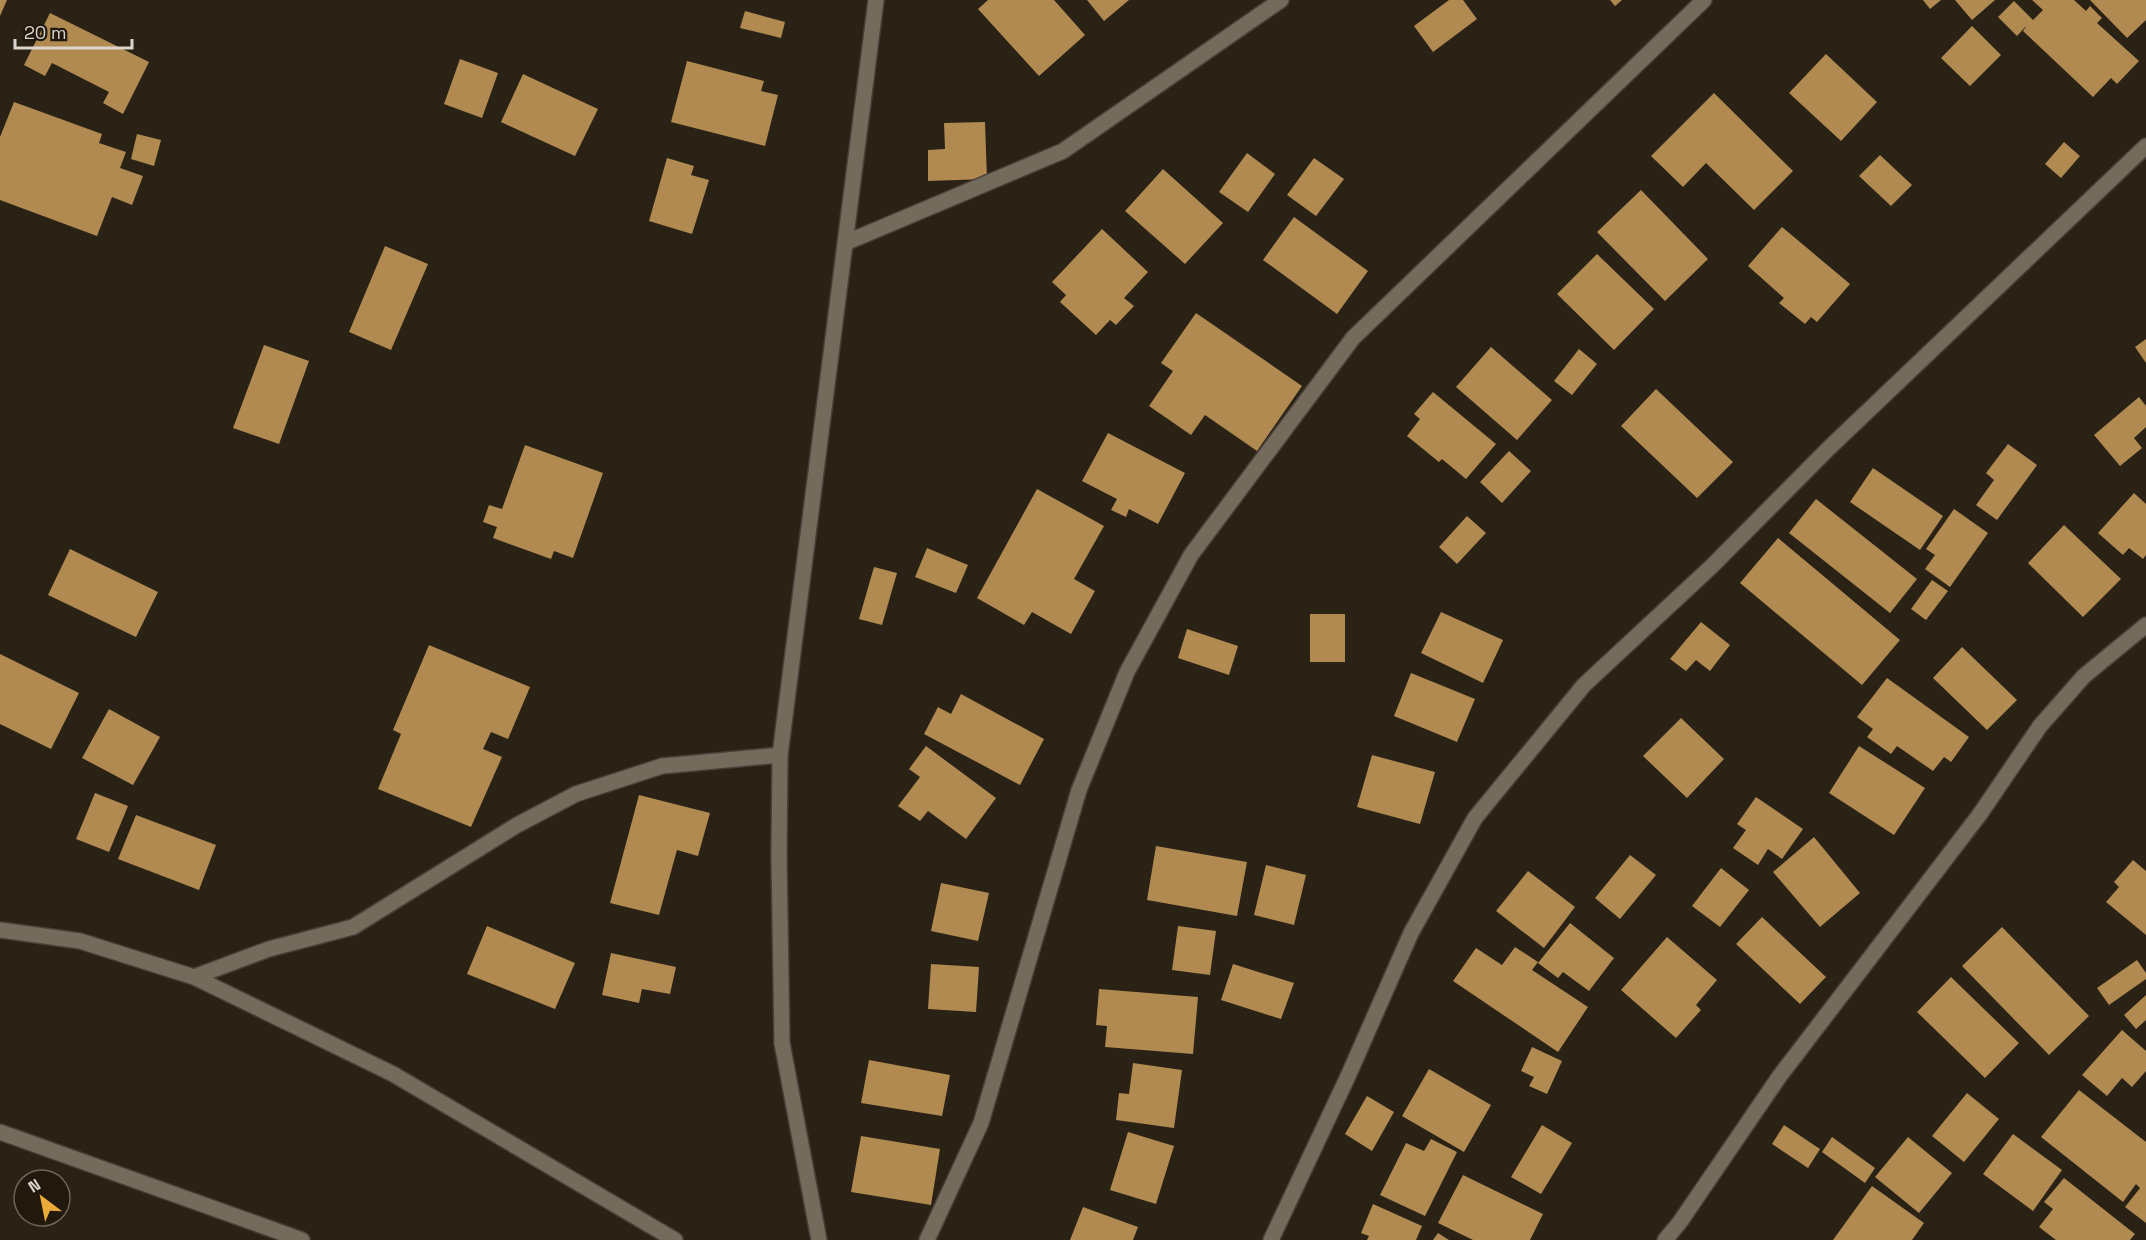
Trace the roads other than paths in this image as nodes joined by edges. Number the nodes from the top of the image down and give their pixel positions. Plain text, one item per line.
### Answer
1 (876, 0) edge
2 (1281, 0) edge
3 (1704, 0) edge
4 (2146, 146) edge
5 (845, 243) junction
6 (2146, 625) edge
7 (780, 755) junction
8 (0, 930) edge
9 (194, 977) junction
10 (0, 1132) edge
11 (302, 1240) edge
12 (675, 1240) edge
13 (819, 1240) edge
14 (927, 1240) edge
15 (1271, 1240) edge
16 (1665, 1240) edge

1 - 5 street
2 - 5 street
3 - 14 street
4 - 15 street
5 - 7 street
6 - 16 street
7 - 9 street
7 - 13 street
8 - 9 street
9 - 12 street
10 - 11 street

